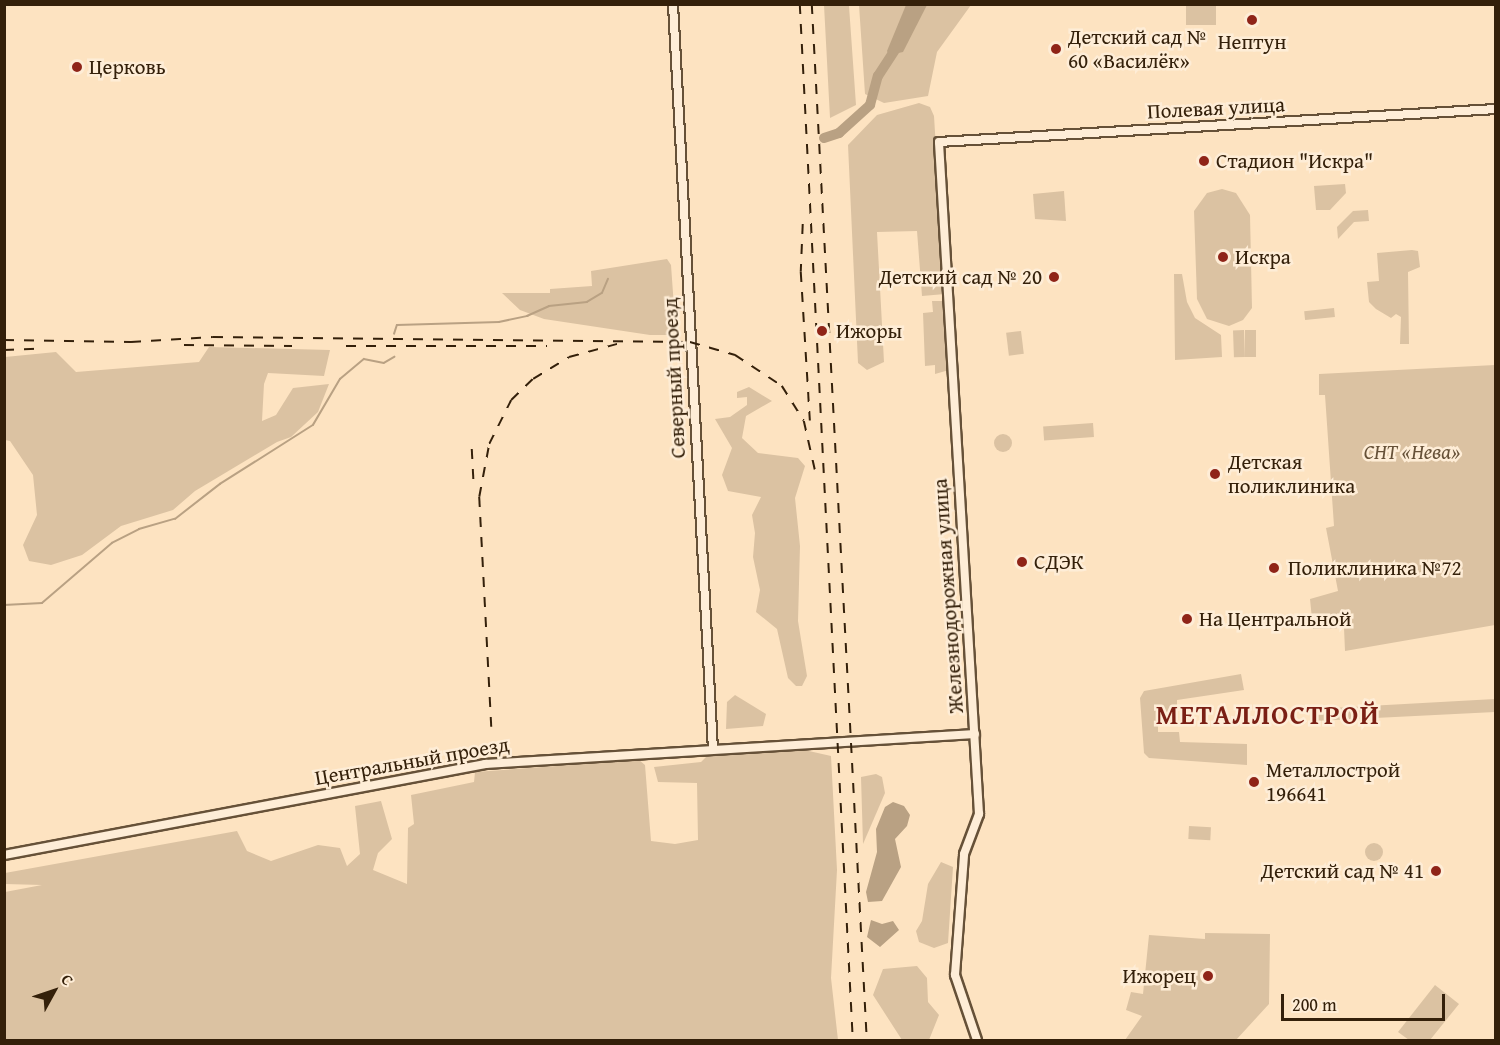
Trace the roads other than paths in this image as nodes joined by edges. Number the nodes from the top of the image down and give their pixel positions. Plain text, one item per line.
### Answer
1 (674, 4) edge
2 (1496, 108) edge
3 (939, 142) joint
4 (975, 734) junction
5 (714, 749) junction
6 (4, 855) edge
7 (977, 1041) edge

1 - 5 street, Северный проезд
2 - 3 street, Полевая улица
3 - 4 street, Железнодорожная улица
4 - 5 street, Центральный проезд
4 - 7 street, Железнодорожная улица
5 - 6 street, Центральный проезд

